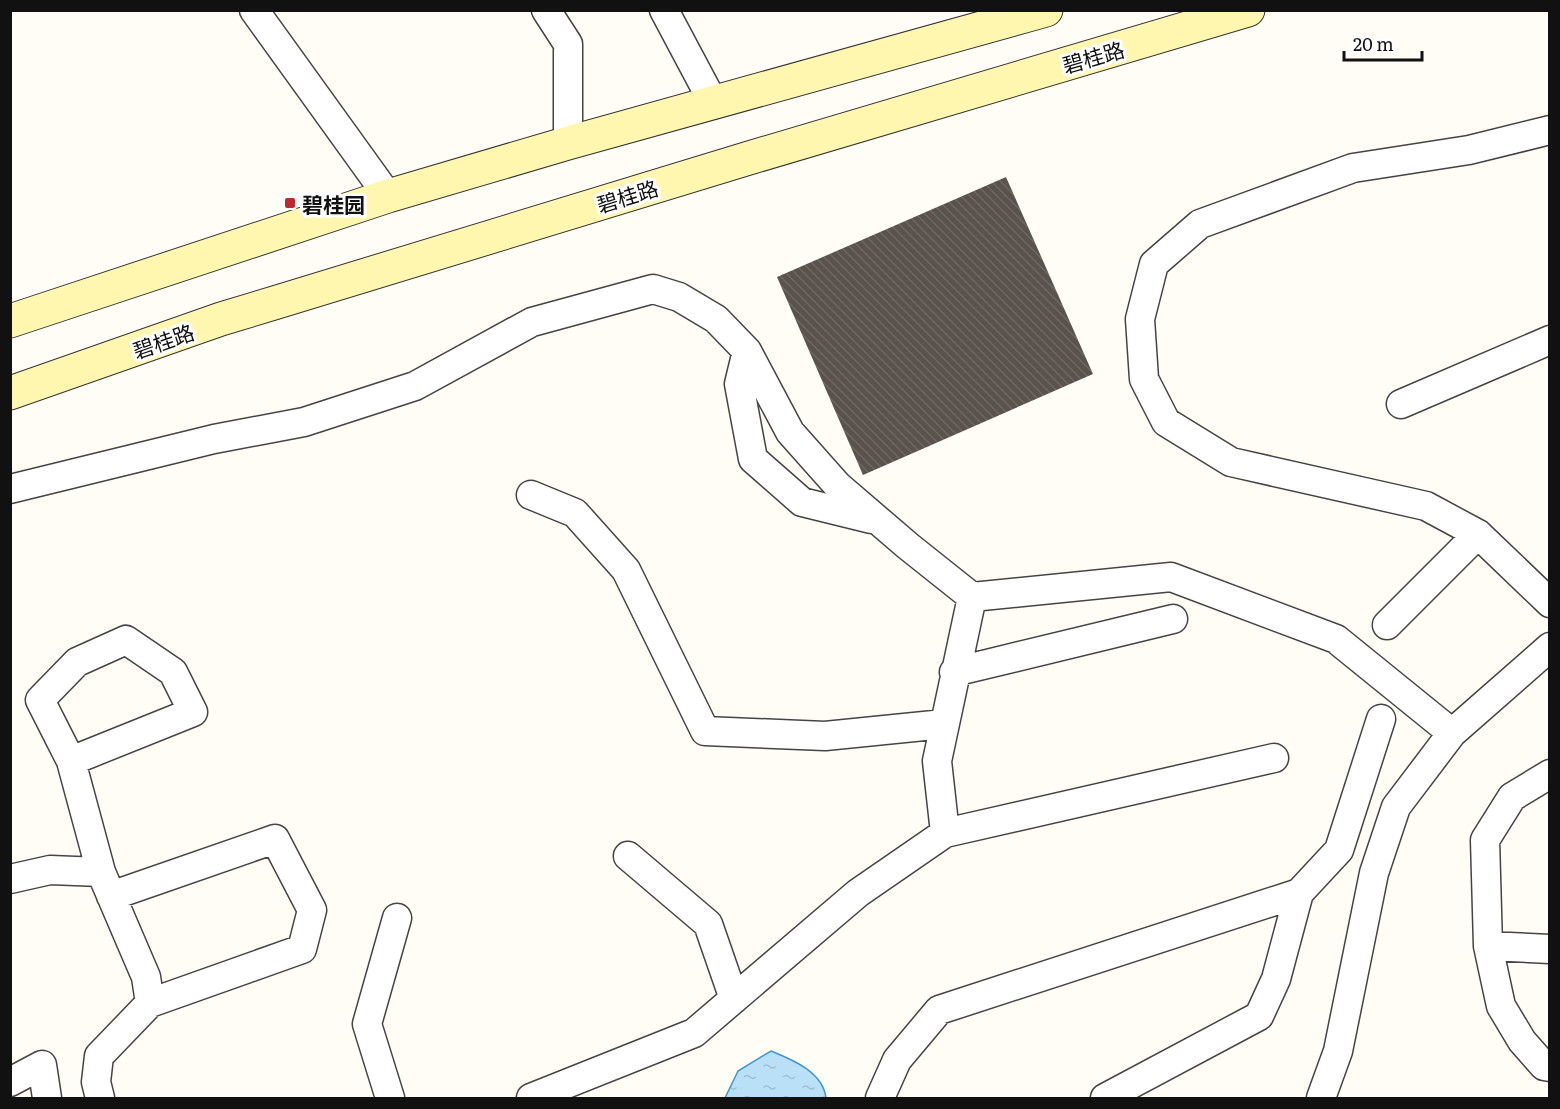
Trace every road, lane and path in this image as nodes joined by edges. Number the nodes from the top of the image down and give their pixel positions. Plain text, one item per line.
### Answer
1 (254, 10) edge
2 (546, 10) edge
3 (664, 10) edge
4 (1046, 10) edge
5 (1248, 10) edge
6 (714, 104) junction
7 (1550, 130) edge
8 (568, 143) junction
9 (388, 196) junction
10 (10, 321) edge
11 (1550, 340) edge
12 (747, 351) junction
13 (10, 393) edge
14 (1401, 404) dead end
15 (10, 489) edge
16 (531, 495) dead end
17 (878, 521) junction
18 (1478, 534) junction
19 (972, 597) junction
20 (1550, 603) edge
21 (1173, 619) dead end
22 (1387, 625) dead end
23 (1550, 647) edge
24 (954, 672) junction
25 (1381, 719) dead end
26 (944, 724) junction
27 (1452, 733) junction
28 (1274, 758) dead end
29 (71, 761) junction
30 (1550, 774) edge
31 (945, 833) junction
32 (628, 856) dead end
33 (10, 879) edge
34 (106, 884) junction
35 (1299, 893) junction
36 (397, 918) dead end
37 (1488, 946) junction
38 (1550, 950) edge
39 (734, 999) junction
40 (150, 1003) junction
41 (1550, 1067) edge
42 (10, 1082) edge
43 (47, 1098) edge
44 (100, 1098) edge
45 (390, 1098) edge
46 (531, 1098) edge
47 (880, 1098) edge
48 (1105, 1098) edge
49 (1321, 1098) edge

1 - 9 street
2 - 8 street
3 - 6 street
4 - 6 street
5 - 13 street, 碧桂路
6 - 8 street
7 - 18 street
8 - 9 street
9 - 10 street
11 - 14 street
12 - 15 street
12 - 17 street
12 - 17 street
16 - 26 street
17 - 19 street
18 - 20 street
18 - 22 street
19 - 24 street
19 - 27 street
21 - 24 street
23 - 27 street
24 - 26 street
25 - 35 street
26 - 31 street
27 - 49 street
28 - 31 street
29 - 29 street
29 - 34 street
30 - 37 street
31 - 39 street
32 - 39 street
33 - 34 street
34 - 40 street
34 - 40 street
35 - 47 street
35 - 48 street
36 - 45 street
37 - 38 street
37 - 41 street
39 - 46 street
40 - 44 street
42 - 43 street

